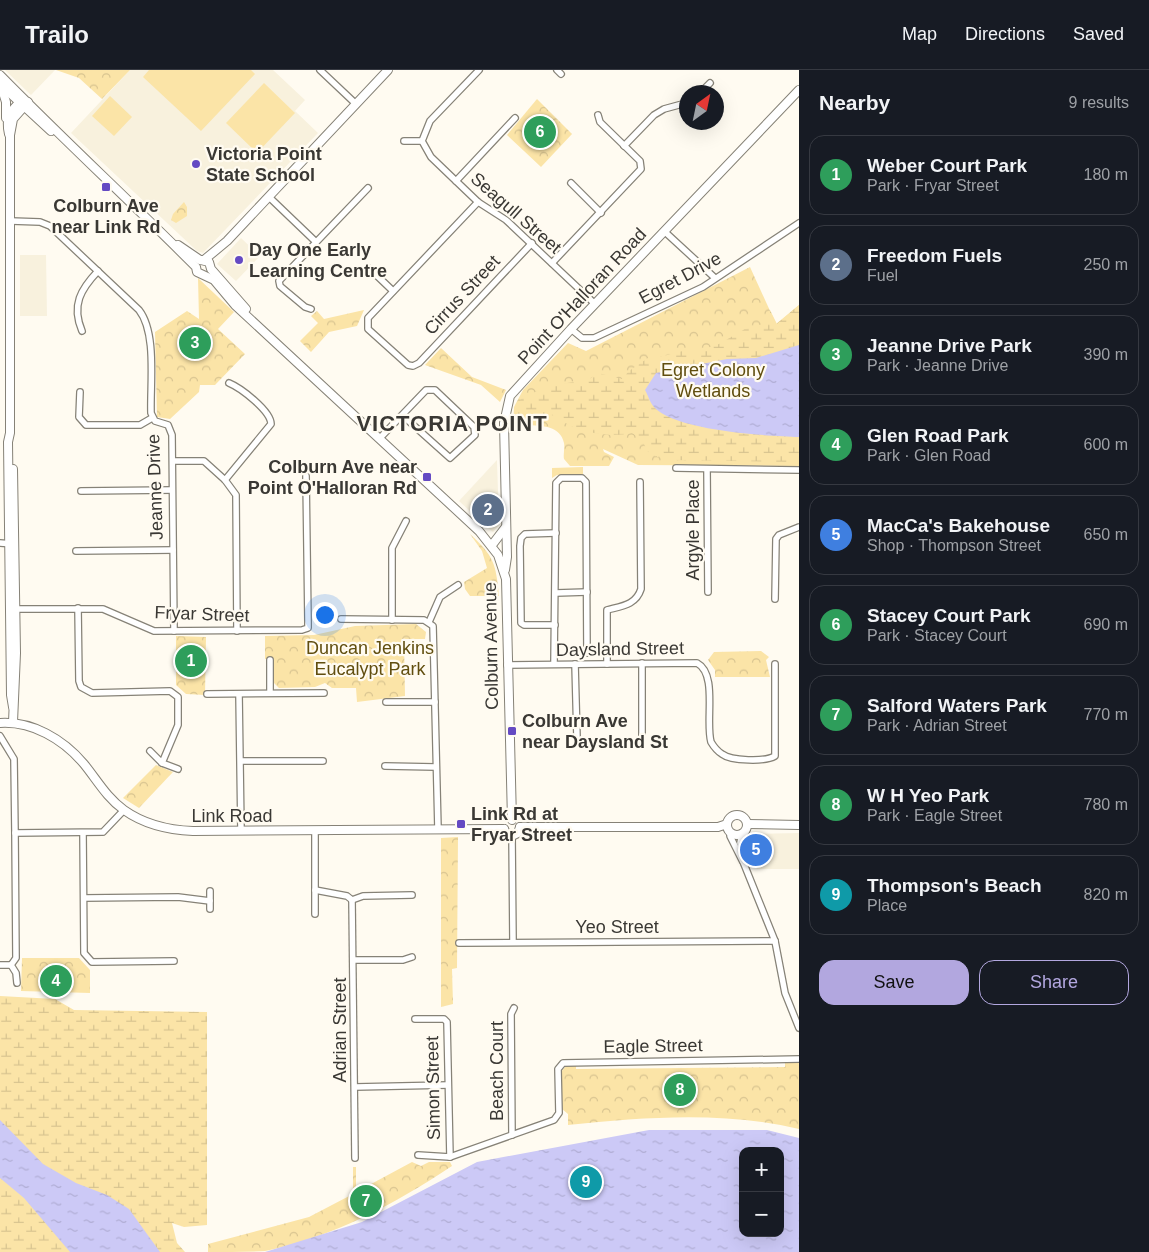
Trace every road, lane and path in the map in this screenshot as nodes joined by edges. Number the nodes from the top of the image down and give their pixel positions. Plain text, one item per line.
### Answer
1 (320, 70) edge
2 (388, 70) edge
3 (478, 70) edge
4 (0, 75) edge
5 (710, 82) dead end
6 (0, 84) edge
7 (707, 85) edge
8 (799, 90) edge
9 (24, 102) junction
10 (356, 104) junction
11 (679, 105) edge
12 (598, 115) dead end
13 (515, 118) dead end
14 (6, 123) junction
15 (10, 136) junction
16 (422, 141) junction
17 (404, 142) dead end
18 (624, 146) junction
19 (456, 180) junction
20 (571, 183) dead end
21 (368, 188) dead end
22 (269, 197) junction
23 (478, 202) junction
24 (601, 213) junction
25 (10, 221) junction
26 (799, 223) edge
27 (664, 231) junction
28 (316, 242) junction
29 (532, 243) junction
30 (552, 263) junction
31 (204, 264) junction
32 (370, 269) dead end
33 (98, 271) junction
34 (204, 275) junction
35 (715, 278) junction
36 (393, 291) junction
37 (595, 304) junction
38 (311, 309) dead end
39 (571, 329) junction
40 (82, 331) dead end
41 (266, 332) junction
42 (229, 383) dead end
43 (80, 392) dead end
44 (402, 415) junction
45 (152, 418) junction
46 (380, 438) junction
47 (173, 460) junction
48 (676, 468) dead end
49 (707, 469) junction
50 (799, 470) edge
51 (306, 476) dead end
52 (225, 480) junction
53 (640, 482) dead end
54 (81, 490) dead end
55 (172, 490) junction
56 (406, 521) dead end
57 (505, 526) junction
58 (799, 527) edge
59 (556, 533) junction
60 (0, 543) edge
61 (12, 544) junction
62 (492, 545) junction
63 (173, 550) junction
64 (76, 551) dead end
65 (504, 572) junction
66 (458, 584) dead end
67 (587, 592) junction
68 (708, 592) dead end
69 (556, 593) junction
70 (775, 599) dead end
71 (78, 608) junction
72 (13, 609) junction
73 (341, 618) dead end
74 (392, 620) junction
75 (429, 622) junction
76 (555, 625) junction
77 (174, 631) junction
78 (237, 631) junction
79 (587, 653) dead end
80 (270, 660) dead end
81 (642, 663) junction
82 (554, 664) junction
83 (575, 664) junction
84 (607, 664) junction
85 (775, 664) dead end
86 (508, 665) junction
87 (270, 693) junction
88 (324, 693) dead end
89 (207, 694) dead end
90 (239, 694) junction
91 (386, 702) dead end
92 (435, 702) junction
93 (0, 722) edge
94 (13, 722) junction
95 (0, 736) edge
96 (577, 738) dead end
97 (642, 738) dead end
98 (150, 751) dead end
99 (241, 761) junction
100 (323, 761) dead end
101 (162, 763) junction
102 (386, 766) dead end
103 (435, 767) junction
104 (178, 769) dead end
105 (124, 810) junction
106 (512, 820) junction
107 (727, 824) junction
108 (747, 824) junction
109 (799, 825) edge
110 (520, 827) junction
111 (438, 829) junction
112 (504, 829) junction
113 (315, 830) junction
114 (241, 831) junction
115 (83, 833) junction
116 (732, 833) junction
117 (742, 833) junction
118 (15, 834) junction
119 (512, 836) junction
120 (744, 864) junction
121 (315, 890) junction
122 (210, 891) dead end
123 (412, 896) dead end
124 (84, 898) junction
125 (352, 900) junction
126 (210, 901) junction
127 (210, 909) dead end
128 (315, 914) dead end
129 (775, 940) junction
130 (513, 942) junction
131 (459, 943) dead end
132 (412, 957) dead end
133 (354, 960) junction
134 (174, 961) dead end
135 (0, 965) edge
136 (11, 965) junction
137 (16, 982) dead end
138 (514, 1008) dead end
139 (415, 1019) dead end
140 (799, 1028) edge
141 (799, 1059) edge
142 (448, 1085) junction
143 (355, 1087) junction
144 (512, 1135) junction
145 (418, 1155) dead end
146 (450, 1157) junction
147 (355, 1158) dead end

1 - 10 street
2 - 10 street
3 - 16 street
4 - 9 street, Colburn Avenue
5 - 7 street
6 - 9 street, Colburn Avenue
6 - 14 street
8 - 27 street, Point O'Halloran Road
9 - 14 street
9 - 15 street
9 - 31 street, Colburn Avenue
10 - 22 street
11 - 18 street
12 - 18 street
13 - 19 street
14 - 15 street
15 - 25 street
16 - 17 street
16 - 19 street, Seagull Street
18 - 24 street
19 - 23 street, Seagull Street
20 - 24 street
21 - 28 street
22 - 28 street
22 - 31 street
23 - 29 street, Seagull Street
23 - 36 street
24 - 30 street
25 - 33 street, Jeanne Drive
25 - 61 street
26 - 35 street, Egret Drive
27 - 35 street
27 - 37 street, Point O'Halloran Road
28 - 38 street
29 - 30 street, Seagull Street
29 - 36 street, Cirrus Street
30 - 37 street, Seagull Street
31 - 34 street
31 - 34 street, Colburn Avenue
31 - 41 street, Colburn Avenue
32 - 36 street
33 - 40 street
33 - 45 street, Jeanne Drive
34 - 41 street, Colburn Avenue
35 - 39 street, Egret Drive
37 - 39 street, Point O'Halloran Road
39 - 57 street, Point O'Halloran Road
41 - 46 street, Colburn Avenue
42 - 52 street
43 - 45 street
44 - 44 street
44 - 46 street
45 - 47 street, Jeanne Drive
46 - 62 street, Colburn Avenue
47 - 52 street
47 - 55 street, Jeanne Drive
48 - 49 street
49 - 50 street
49 - 68 street, Argyle Place
51 - 78 street, Fryar Street
52 - 78 street
53 - 84 street
54 - 55 street
55 - 63 street, Jeanne Drive
56 - 74 street
57 - 62 street
57 - 65 street, Point O'Halloran Road
58 - 70 street
59 - 67 street
59 - 69 street
59 - 76 street
60 - 61 street
61 - 72 street
62 - 65 street, Colburn Avenue
63 - 64 street
63 - 77 street, Jeanne Drive
65 - 86 street, Colburn Avenue
66 - 75 street
67 - 69 street
67 - 79 street
69 - 76 street
71 - 72 street, Fryar Street
71 - 77 street, Fryar Street
71 - 101 street
72 - 94 street
73 - 74 street
74 - 75 street
75 - 92 street
76 - 82 street
77 - 78 street, Fryar Street
80 - 87 street
81 - 84 street, Daysland Street
81 - 85 street, Daysland Street
81 - 97 street
82 - 83 street, Daysland Street
82 - 86 street, Daysland Street
83 - 84 street, Daysland Street
83 - 96 street
86 - 106 street, Colburn Avenue
87 - 88 street
87 - 90 street
89 - 90 street
90 - 99 street
91 - 92 street
92 - 103 street
93 - 94 street, Link Road
94 - 105 street, Link Road
95 - 118 street
98 - 101 street
99 - 100 street
99 - 114 street
101 - 104 street
102 - 103 street
103 - 111 street
105 - 114 street, Link Road
105 - 115 street
106 - 110 street
106 - 112 street
107 - 108 street
107 - 110 street
107 - 116 street
108 - 109 street
108 - 117 street
110 - 119 street
111 - 112 street, Link Road
111 - 113 street, Link Road
112 - 119 street
113 - 114 street, Link Road
113 - 121 street
115 - 118 street
115 - 124 street
116 - 117 street
116 - 120 street
117 - 120 street
118 - 136 street
119 - 130 street
120 - 129 street
121 - 125 street
121 - 128 street
122 - 126 street
123 - 125 street
124 - 126 street
124 - 134 street
125 - 133 street, Adrian Street
126 - 127 street
129 - 130 street, Yeo Street
129 - 140 street
130 - 131 street, Yeo Street
132 - 133 street
133 - 143 street, Adrian Street
135 - 136 street
136 - 137 street
138 - 144 street, Beach Court
139 - 142 street, Simon Street
141 - 144 street, Eagle Street
142 - 143 street
142 - 146 street, Simon Street
143 - 147 street, Adrian Street
144 - 146 street
145 - 146 street

